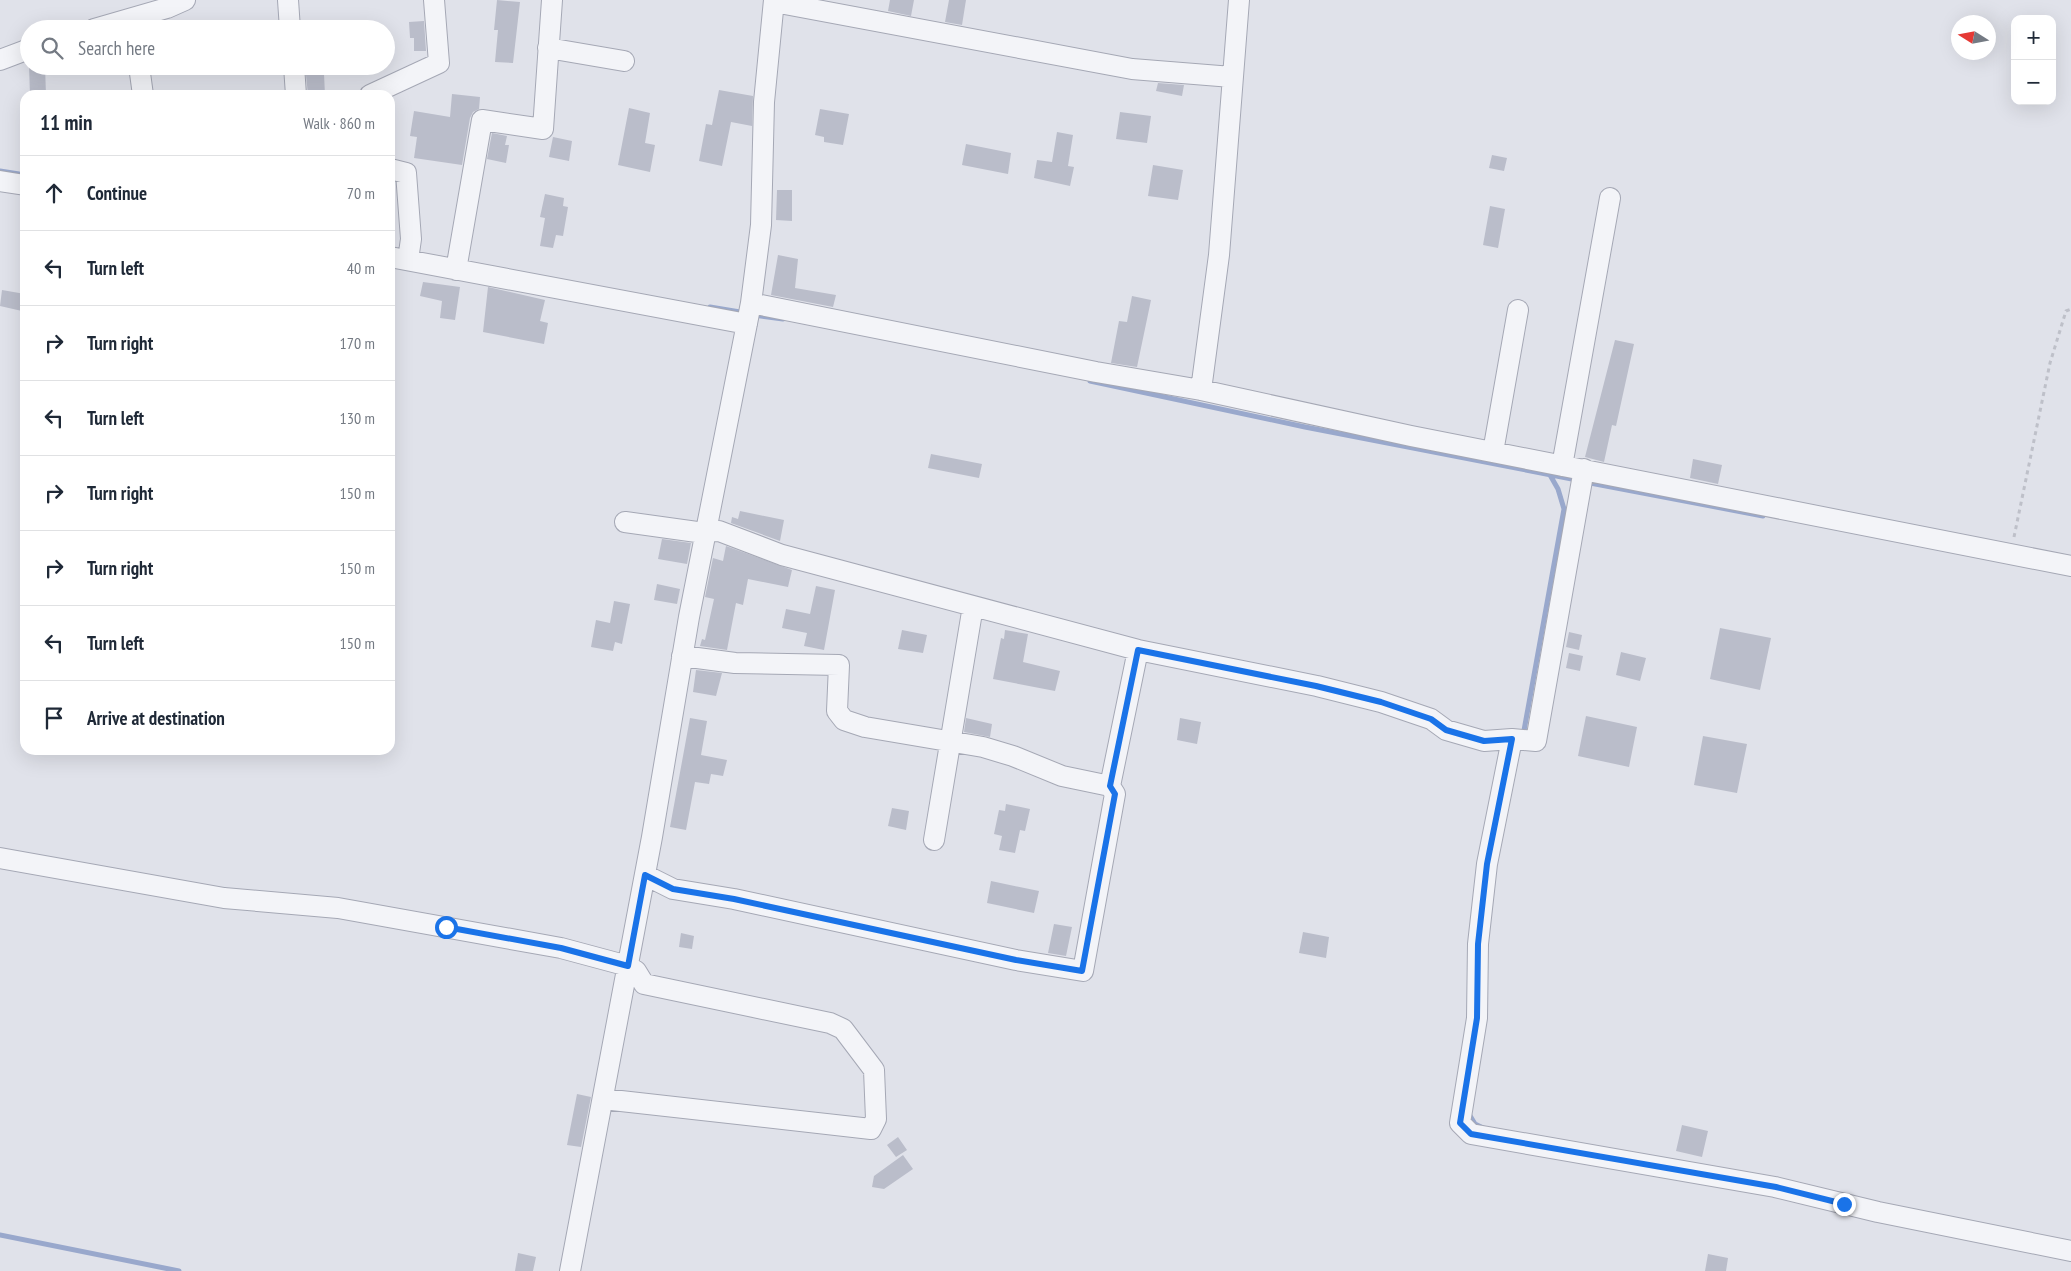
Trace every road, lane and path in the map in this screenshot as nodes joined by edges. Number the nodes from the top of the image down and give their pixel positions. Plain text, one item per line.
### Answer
1 (185, 0) edge
2 (288, 0) edge
3 (434, 0) edge
4 (552, 0) edge
5 (1239, 0) edge
6 (774, 1) edge
7 (133, 15) edge
8 (119, 20) edge
9 (289, 20) edge
10 (548, 48) junction
11 (20, 53) edge
12 (0, 60) edge
13 (624, 62) dead end
14 (141, 75) edge
15 (295, 75) edge
16 (1232, 77) junction
17 (142, 90) edge
18 (296, 90) edge
19 (381, 90) edge
20 (395, 170) edge
21 (0, 181) edge
22 (20, 183) edge
23 (1610, 198) dead end
24 (399, 258) edge
25 (456, 270) junction
26 (751, 303) junction
27 (2071, 309) edge
28 (1518, 310) dead end
29 (747, 324) junction
30 (1201, 390) junction
31 (1493, 452) junction
32 (1562, 466) junction
33 (1584, 469) junction
34 (625, 522) dead end
35 (707, 532) junction
36 (2010, 554) junction
37 (2071, 566) edge
38 (973, 606) junction
39 (1138, 650) junction
40 (682, 656) junction
41 (1512, 739) junction
42 (950, 741) junction
43 (1110, 786) junction
44 (934, 840) dead end
45 (0, 858) edge
46 (645, 875) junction
47 (628, 966) junction
48 (603, 1099) junction
49 (2071, 1251) edge
50 (570, 1271) edge

1 - 7 street
2 - 9 street
3 - 19 street
4 - 10 street
5 - 16 street
6 - 16 street
6 - 26 street
7 - 8 street
10 - 13 street
10 - 25 street
11 - 12 street
14 - 17 street
15 - 18 street
16 - 30 street
20 - 24 street
21 - 22 street
23 - 32 street
24 - 25 street
25 - 29 street
26 - 29 street
26 - 30 street
27 - 36 path
28 - 31 street
29 - 35 street
30 - 31 street
31 - 32 street
32 - 33 street
33 - 36 street
33 - 41 street
34 - 35 street
35 - 38 street
35 - 40 street
36 - 37 street
38 - 39 street
38 - 42 street
39 - 41 street
39 - 43 street
40 - 42 street
40 - 46 street
41 - 49 street
42 - 43 street
42 - 44 street
43 - 46 street
45 - 47 street
46 - 47 street
47 - 48 street
47 - 48 street
48 - 50 street

